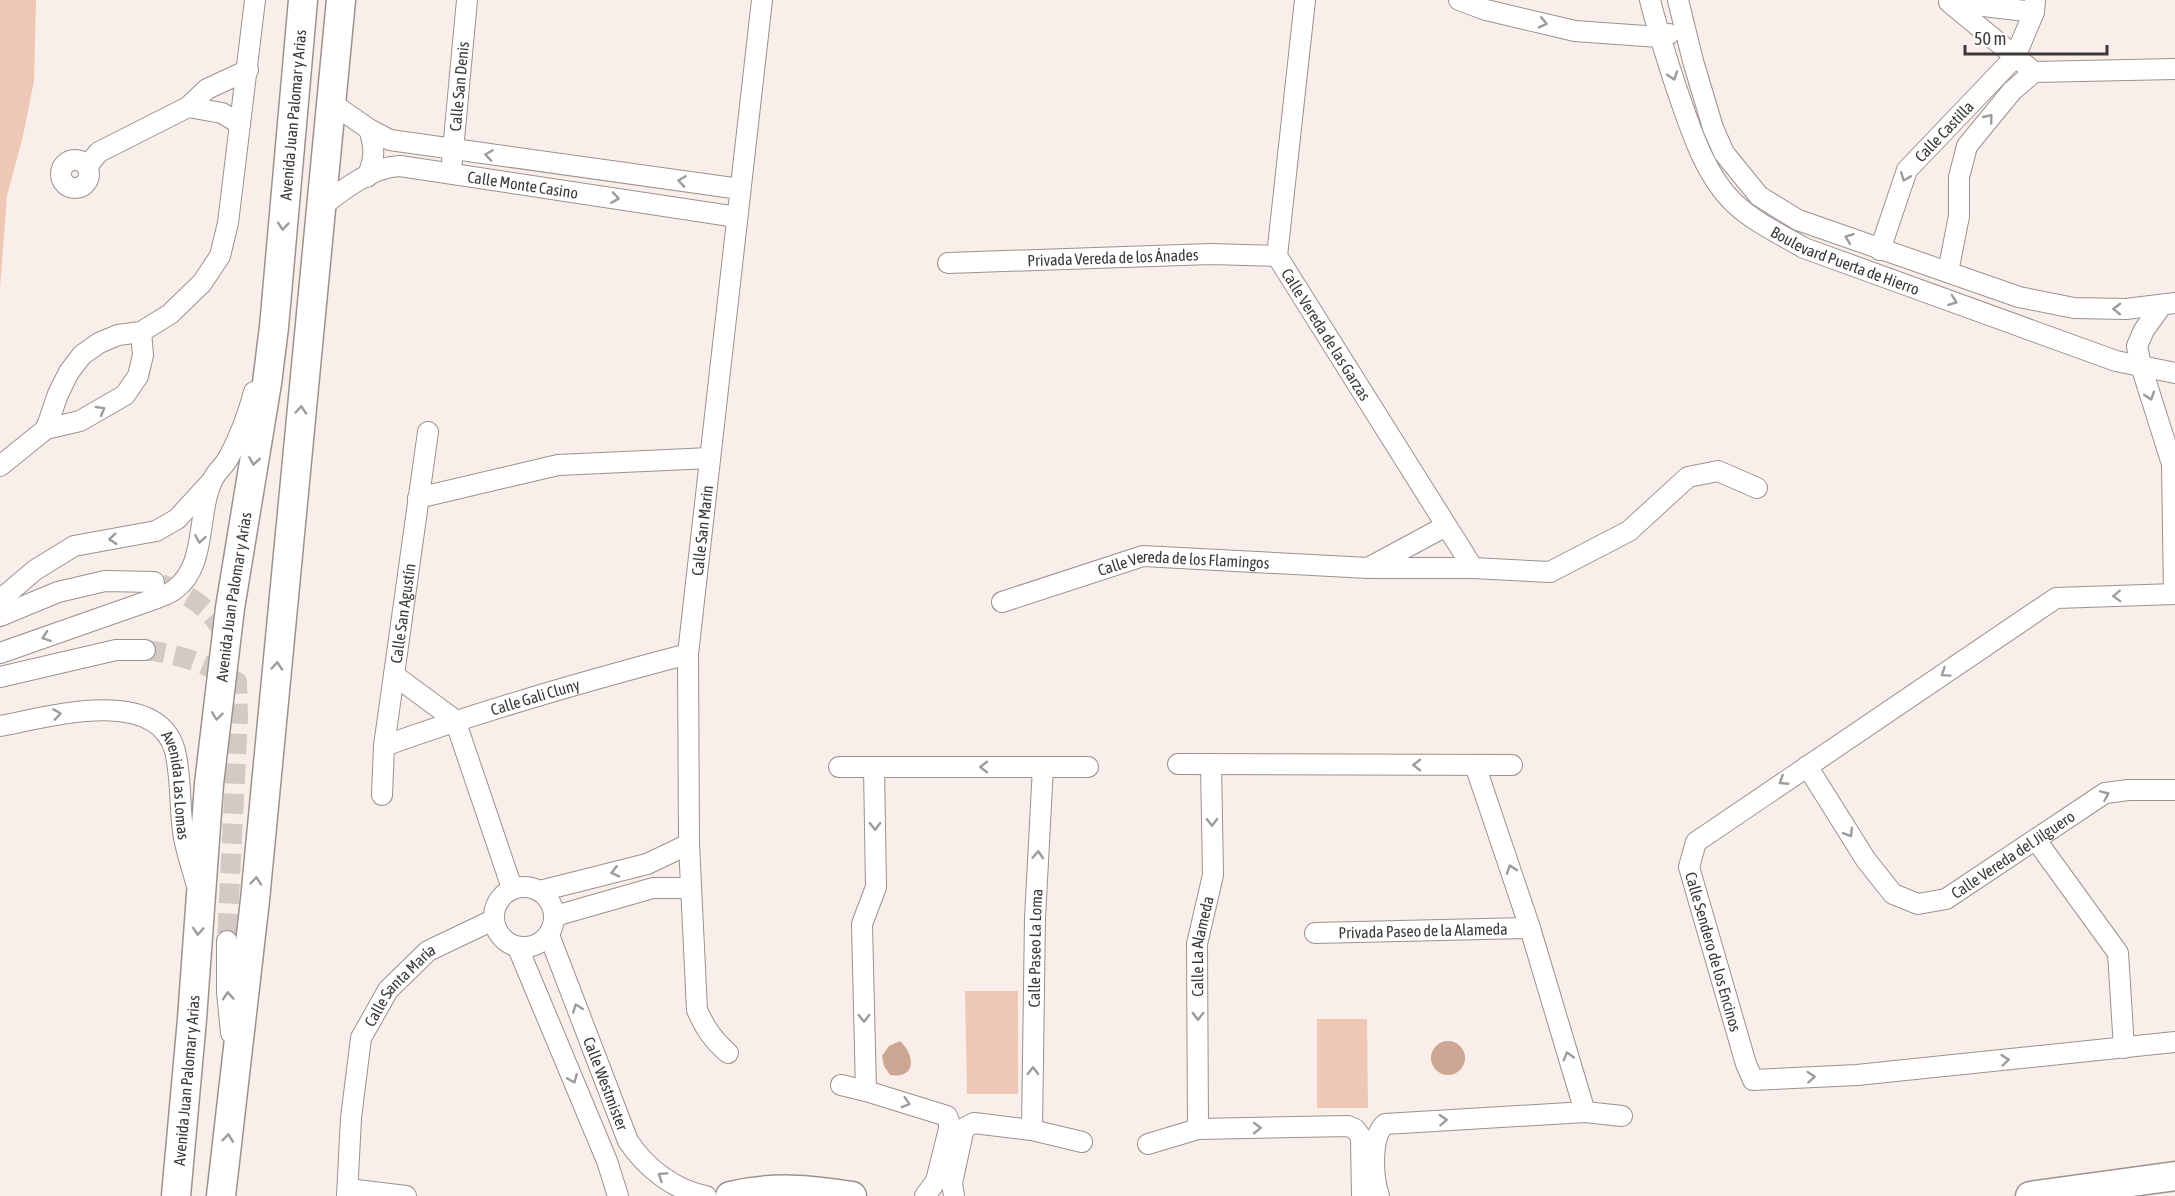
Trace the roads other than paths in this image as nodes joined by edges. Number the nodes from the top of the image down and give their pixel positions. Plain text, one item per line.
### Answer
1 (255, 0) edge
2 (303, 0) edge
3 (341, 0) edge
4 (467, 0) edge
5 (762, 0) edge
6 (1305, 0) edge
7 (1459, 0) edge
8 (1650, 0) edge
9 (1678, 0) edge
10 (1944, 1) edge
11 (1486, 5) edge
12 (2035, 6) edge
13 (1686, 30) junction
14 (1659, 37) junction
15 (2015, 57) junction
16 (2175, 69) edge
17 (248, 70) junction
18 (2034, 72) junction
19 (330, 102) junction
20 (188, 106) junction
21 (240, 123) junction
22 (1945, 128) junction
23 (369, 129) junction
24 (1967, 146) junction
25 (453, 150) junction
26 (87, 166) dead end
27 (451, 172) junction
28 (367, 177) junction
29 (740, 189) junction
30 (320, 208) junction
31 (737, 218) junction
32 (1880, 249) junction
33 (1277, 256) junction
34 (948, 263) dead end
35 (1948, 272) junction
36 (2169, 304) edge
37 (274, 327) junction
38 (141, 332) junction
39 (2141, 366) junction
40 (2175, 373) edge
41 (46, 429) junction
42 (428, 432) dead end
43 (710, 458) junction
44 (0, 466) edge
45 (213, 480) junction
46 (1757, 488) dead end
47 (2174, 489) edge
48 (418, 498) junction
49 (1446, 526) junction
50 (1368, 568) junction
51 (1473, 568) junction
52 (154, 582) tunnel mouth
53 (2175, 594) edge
54 (0, 600) edge
55 (1002, 602) dead end
56 (0, 616) edge
57 (145, 650) tunnel mouth
58 (0, 653) edge
59 (688, 654) junction
60 (394, 675) junction
61 (0, 677) edge
62 (455, 720) junction
63 (0, 726) edge
64 (384, 746) junction
65 (1178, 764) dead end
66 (1210, 764) junction
67 (1475, 765) junction
68 (1512, 765) dead end
69 (1807, 766) junction
70 (839, 767) dead end
71 (874, 767) junction
72 (1043, 767) junction
73 (1088, 767) dead end
74 (2175, 790) edge
75 (382, 795) dead end
76 (2036, 840) junction
77 (689, 844) junction
78 (647, 864) junction
79 (512, 888) junction
80 (653, 888) junction
81 (691, 888) junction
82 (540, 891) junction
83 (201, 901) junction
84 (493, 920) junction
85 (552, 925) junction
86 (1530, 928) junction
87 (1315, 933) dead end
88 (227, 941) tunnel mouth
89 (518, 948) junction
90 (2175, 1042) edge
91 (2124, 1048) junction
92 (728, 1053) dead end
93 (236, 1075) junction
94 (841, 1085) dead end
95 (866, 1091) junction
96 (1585, 1112) junction
97 (1622, 1116) dead end
98 (1198, 1129) junction
99 (1032, 1130) junction
100 (1082, 1142) dead end
101 (1148, 1144) dead end
102 (640, 1157) junction
103 (610, 1171) junction
104 (2175, 1176) edge
105 (347, 1192) edge
106 (176, 1196) edge
107 (221, 1196) edge
108 (406, 1196) edge
109 (618, 1196) edge
110 (706, 1196) edge
111 (730, 1196) edge
112 (852, 1196) edge
113 (926, 1196) edge
114 (954, 1196) edge
115 (1362, 1196) edge
116 (1379, 1196) edge
117 (2030, 1196) edge

1 - 17 street
2 -> 37 main road, Avenida Juan Palomar y Arias
3 - 19 main road
4 - 25 street, Calle San Denis
5 - 29 street, Calle San Marin
6 - 33 street, Calle Vereda de las Garzas
7 - 11 street
8 - 14 street, Boulevard Puerta de Hierro
9 - 13 street, Boulevard Puerta de Hierro
10 - 12 street
10 - 15 street
11 -> 14 street
12 - 15 street
13 - 14 street
32 -> 13 street, Boulevard Puerta de Hierro
14 -> 39 street, Boulevard Puerta de Hierro
15 - 18 street
15 - 22 street, Calle Castilla
16 - 18 street
17 - 20 street
17 - 21 street
24 -> 18 street, Calle Castilla
19 - 23 street, Calle Monte Casino
19 - 30 main road
20 - 21 street
20 - 26 street
21 - 38 street
22 - 24 street
22 -> 32 street, Calle Castilla
23 - 25 street, Calle Monte Casino
23 - 28 street
24 - 35 street, Calle Castilla
25 - 27 street, Calle San Denis
29 -> 25 street, Calle Monte Casino
27 - 28 street, Calle Monte Casino
27 -> 31 street, Calle Monte Casino
28 - 30 street, Calle Monte Casino
29 - 31 street, Calle San Marin
93 -> 30 main road
31 - 43 street, Calle San Marin
32 - 35 street, Boulevard Puerta de Hierro
33 - 34 street, Privada Vereda de los Ánades
33 - 49 street, Calle Vereda de las Garzas
36 -> 35 street, Boulevard Puerta de Hierro
36 - 39 street
37 - 45 street
37 -> 83 main road, Avenida Juan Palomar y Arias
38 - 41 street
41 -> 38 street
39 - 40 street, Boulevard Puerta de Hierro
39 -> 47 street
41 - 44 street
42 - 48 street, Calle San Agustín
43 - 48 street
43 - 59 street, Calle San Marin
45 -> 54 street
45 -> 58 street
46 - 51 street
47 - 53 street
48 - 60 street, Calle San Agustín
49 - 50 street
49 - 51 street, Calle Vereda de las Garzas
50 - 51 street, Calle Vereda de los Flamingos
50 - 55 street, Calle Vereda de los Flamingos
52 - 56 street
53 -> 69 street, Calle Sendero de los Encinos
57 - 61 street
59 - 62 street, Calle Gali Cluny
59 - 77 street, Calle San Marin
60 - 62 street
60 - 64 street, Calle San Agustín
62 - 64 street, Calle Gali Cluny
62 - 79 street
63 -> 83 street, Avenida Las Lomas
64 - 75 street, Calle San Agustín
65 - 66 street
67 -> 66 street
66 -> 98 street, Calle La Alameda
67 - 68 street
86 -> 67 street
69 -> 76 street, Calle Vereda del Jilguero
69 -> 91 street, Calle Sendero de los Encinos
70 - 71 street
72 -> 71 street
71 -> 95 street
72 - 73 street
99 -> 72 street, Calle Paseo La Loma
76 -> 74 street, Calle Vereda del Jilguero
76 - 91 street
77 - 78 street
77 - 81 street, Calle San Marin
78 - 80 street
78 -> 82 street
79 - 82 street
79 - 84 street
80 - 81 street
80 - 85 street
81 - 92 street, Calle San Marin
82 - 85 street
83 -> 106 main road, Avenida Juan Palomar y Arias
84 - 89 street
84 - 105 street, Calle Santa María
85 - 89 street
102 -> 85 street, Calle Westmister
86 - 87 street, Privada Paseo de la Alameda
96 -> 86 street
93 -> 88 street
89 -> 103 street, Calle Westmister
90 - 91 street, Calle Sendero de los Encinos
107 -> 93 main road
94 - 95 street
95 -> 113 street
96 - 97 street
116 -> 96 street
98 - 101 street
98 -> 115 street
99 - 100 street
99 - 114 street
102 - 103 street
110 -> 102 street, Calle Westmister
103 - 109 street, Calle Westmister
104 - 117 main road
105 - 108 street
111 - 112 main road

